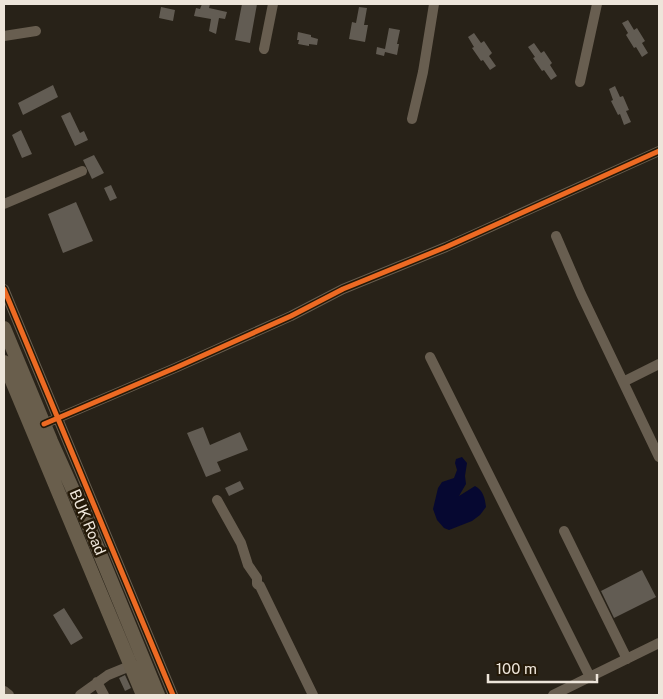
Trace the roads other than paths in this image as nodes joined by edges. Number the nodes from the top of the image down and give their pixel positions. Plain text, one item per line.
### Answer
1 (273, 4) edge
2 (434, 4) edge
3 (597, 4) edge
4 (36, 31) dead end
5 (4, 36) edge
6 (264, 49) dead end
7 (580, 82) dead end
8 (412, 119) dead end
9 (659, 151) edge
10 (82, 171) dead end
11 (4, 204) edge
12 (556, 236) dead end
13 (4, 289) edge
14 (4, 328) edge
15 (430, 357) dead end
16 (4, 362) edge
17 (659, 364) edge
18 (623, 382) junction
19 (58, 421) junction
20 (42, 434) junction
21 (659, 457) edge
22 (217, 500) dead end
23 (564, 531) dead end
24 (659, 643) edge
25 (627, 659) junction
26 (130, 666) junction
27 (590, 677) junction
28 (97, 682) junction
29 (4, 691) edge
30 (8, 695) edge
31 (80, 695) edge
32 (104, 695) edge
33 (143, 695) edge
34 (158, 695) edge
35 (173, 695) edge
36 (313, 695) edge
37 (554, 695) edge

1 - 6 street
2 - 8 street
3 - 7 street
4 - 5 street
9 - 19 street
10 - 11 street
12 - 18 street
13 - 19 street
14 - 20 main road, BUK Road
15 - 27 street
16 - 20 main road, BUK Road
17 - 18 street
18 - 21 street
19 - 20 street
19 - 35 street
20 - 26 main road, BUK Road
20 - 34 main road, BUK Road
22 - 36 street
23 - 25 street
24 - 25 street
25 - 27 street
26 - 28 street
26 - 33 main road, BUK Road
27 - 37 street
28 - 31 street
28 - 32 street
29 - 30 street

